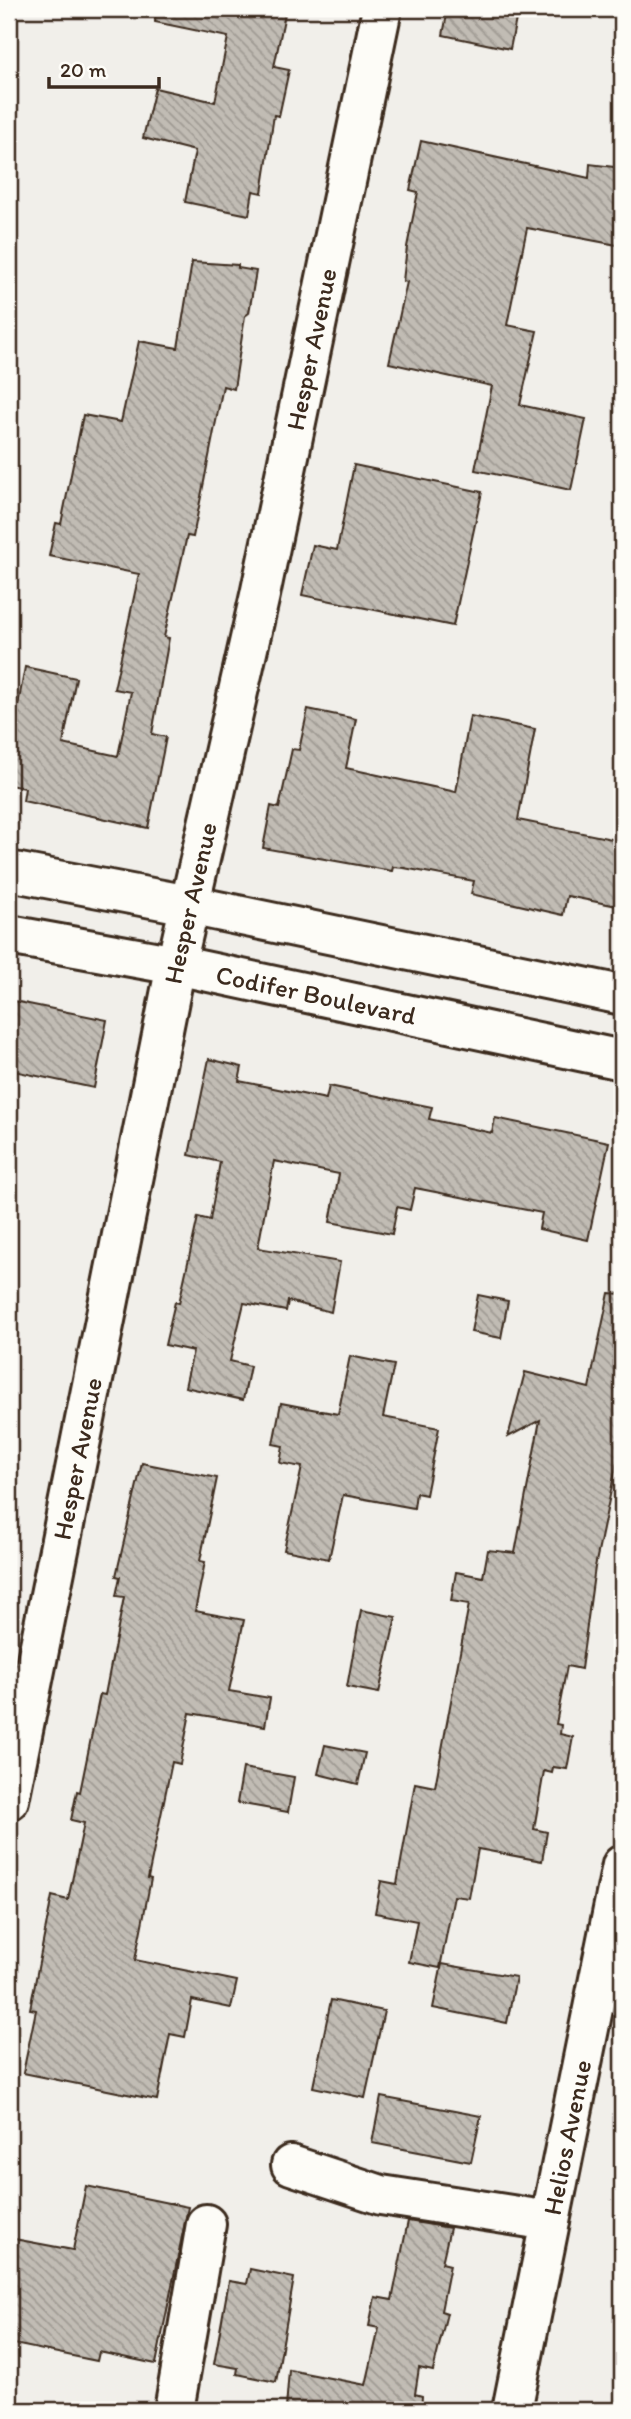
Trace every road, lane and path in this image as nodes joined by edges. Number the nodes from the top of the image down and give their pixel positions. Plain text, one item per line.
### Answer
1 (382, 9) edge
2 (9, 871) edge
3 (189, 905) junction
4 (9, 935) edge
5 (176, 965) junction
6 (622, 995) edge
7 (622, 1060) edge
8 (9, 1800) edge
9 (622, 1865) edge
10 (291, 2165) dead end
11 (551, 2221) junction
12 (206, 2224) dead end
13 (174, 2410) edge
14 (512, 2410) edge

1 - 3 street, Hesper Avenue
2 - 3 street
3 - 5 street, Hesper Avenue
3 - 6 street
4 - 5 street, Codifer Boulevard
5 - 7 street, Codifer Boulevard
5 - 8 street, Hesper Avenue
9 - 11 street, Helios Avenue
10 - 11 street
11 - 14 street, Helios Avenue
12 - 13 street

